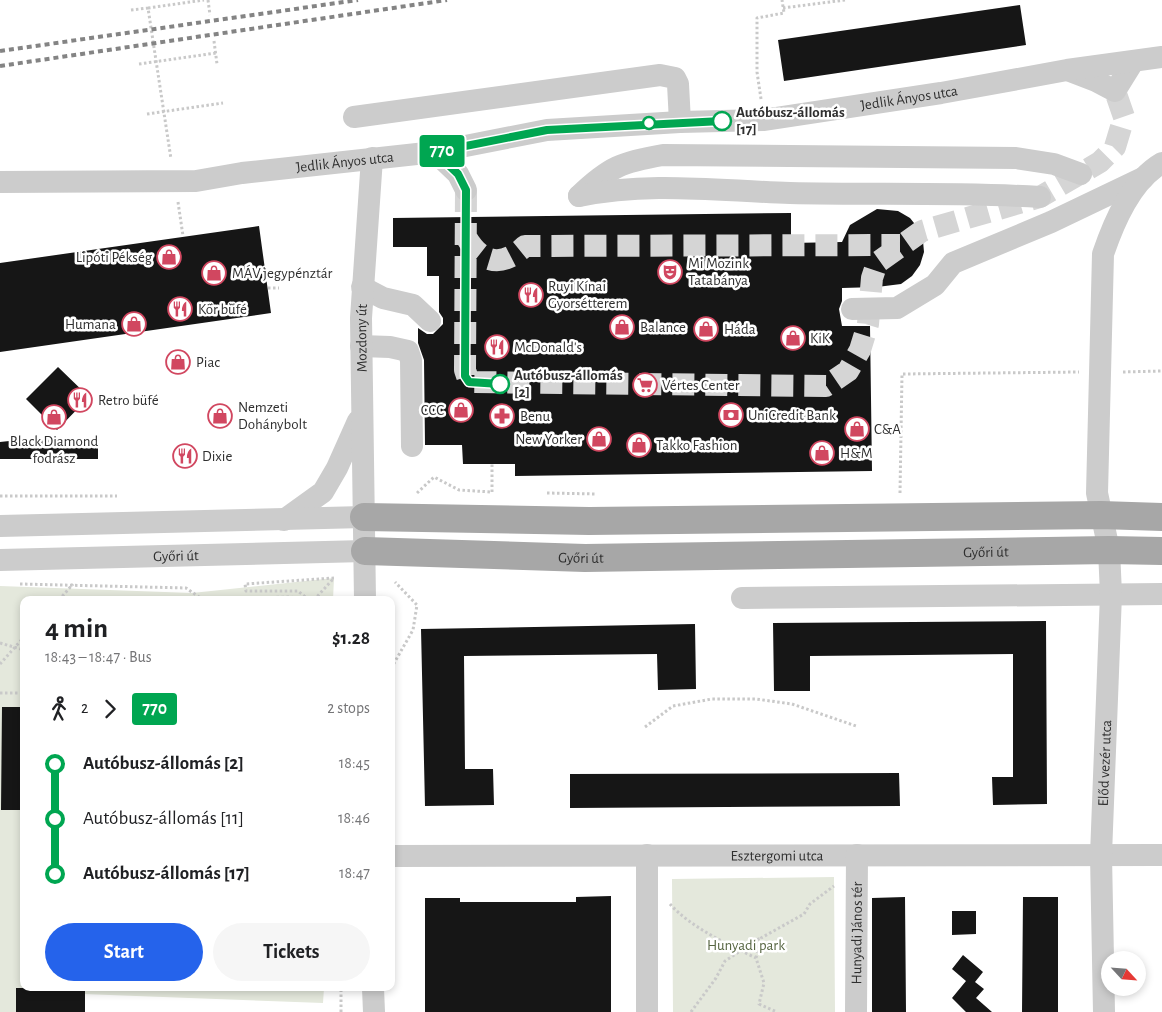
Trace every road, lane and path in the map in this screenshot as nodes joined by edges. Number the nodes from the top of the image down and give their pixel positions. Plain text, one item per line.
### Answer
1 (204, 0) edge
2 (208, 0) edge
3 (782, 0) edge
4 (845, 0) edge
5 (148, 8) junction
6 (783, 8) junction
7 (131, 10) dead end
8 (210, 16) dead end
9 (214, 41) dead end
10 (216, 53) junction
11 (1162, 57) edge
12 (156, 62) junction
13 (1133, 62) junction
14 (139, 64) dead end
15 (217, 64) dead end
16 (1066, 70) junction
17 (223, 103) dead end
18 (164, 112) junction
19 (147, 114) dead end
20 (354, 117) dead end
21 (763, 120) junction
22 (680, 122) junction
23 (482, 144) junction
24 (435, 152) junction
25 (372, 158) junction
26 (171, 160) dead end
27 (1162, 163) edge
28 (1081, 174) dead end
29 (1144, 178) junction
30 (0, 182) edge
31 (1040, 196) dead end
32 (177, 198) dead end
33 (183, 236) dead end
34 (362, 287) junction
35 (268, 288) dead end
36 (279, 288) dead end
37 (383, 298) junction
38 (852, 309) dead end
39 (361, 318) junction
40 (430, 321) dead end
41 (361, 346) junction
42 (1162, 371) edge
43 (1101, 372) junction
44 (362, 411) junction
45 (412, 446) dead end
46 (492, 464) dead end
47 (434, 477) dead end
48 (492, 492) dead end
49 (0, 496) edge
50 (118, 496) dead end
51 (415, 496) dead end
52 (900, 499) dead end
53 (1102, 515) junction
54 (364, 517) junction
55 (1162, 518) edge
56 (283, 520) junction
57 (0, 526) edge
58 (1110, 550) junction
59 (365, 551) junction
60 (1162, 551) edge
61 (0, 560) edge
62 (395, 582) dead end
63 (18, 584) dead end
64 (74, 584) junction
65 (1110, 594) junction
66 (1162, 594) edge
67 (63, 596) edge
68 (199, 596) edge
69 (304, 596) edge
70 (318, 596) edge
71 (365, 596) edge
72 (742, 598) dead end
73 (20, 641) edge
74 (0, 644) edge
75 (14, 648) junction
76 (20, 649) edge
77 (395, 662) edge
78 (0, 664) edge
79 (0, 693) edge
80 (20, 693) edge
81 (856, 726) dead end
82 (645, 727) dead end
83 (395, 849) edge
84 (647, 855) junction
85 (1101, 855) junction
86 (1162, 855) edge
87 (857, 862) junction
88 (647, 879) junction
89 (761, 938) junction
90 (741, 951) junction
91 (756, 958) junction
92 (341, 991) edge
93 (373, 991) edge
94 (341, 1012) edge
95 (374, 1012) edge
96 (647, 1012) edge
97 (691, 1012) edge
98 (777, 1012) edge
99 (856, 1012) edge
100 (1104, 1012) edge

1 - 5 path
2 - 8 path
3 - 6 path
4 - 6 path
5 - 7 path
5 - 12 path
6 - 21 path
9 - 10 path
10 - 12 path
10 - 15 path
11 - 13 street, Jedlik Ányos utca
12 - 14 path
12 - 18 path
13 - 16 street, Jedlik Ányos utca
13 - 16 street
16 - 21 street, Jedlik Ányos utca
17 - 18 path
18 - 19 path
18 - 26 path
20 - 22 street
21 - 22 street, Jedlik Ányos utca
22 - 23 street, Jedlik Ányos utca
23 - 24 street, Jedlik Ányos utca
23 - 24 street
24 - 25 street, Jedlik Ányos utca
25 - 30 street, Jedlik Ányos utca
25 - 34 street, Mozdony út
27 - 29 street
28 - 31 street
29 - 38 street
29 - 43 street, Előd vezér utca
32 - 33 path
34 - 37 street
34 - 39 street, Mozdony út
35 - 36 path
37 - 39 street
37 - 40 street
39 - 41 street, Mozdony út
41 - 44 street, Mozdony út
41 - 45 street
42 - 43 path
43 - 52 path
43 - 53 street, Előd vezér utca
44 - 54 street, Mozdony út
44 - 56 street
46 - 48 path
47 - 51 path
49 - 50 path
53 - 54 main road
53 - 55 main road
53 - 58 street, Előd vezér utca
54 - 56 street
54 - 59 street, Mozdony út
56 - 57 street
58 - 59 main road, Győri út
58 - 60 main road, Győri út
58 - 65 street, Előd vezér utca
59 - 61 street, Győri út
59 - 71 street, Mozdony út
62 - 77 path
63 - 64 path
64 - 67 path
64 - 68 path
65 - 66 street
65 - 72 street
65 - 85 street, Előd vezér utca
69 - 70 path
73 - 75 path
74 - 75 path
75 - 76 path
75 - 78 path
79 - 80 path
81 - 82 path
83 - 84 street, Esztergomi utca
84 - 87 street, Esztergomi utca
84 - 88 street
85 - 86 street, Esztergomi utca
85 - 87 street, Esztergomi utca
85 - 100 street, Előd vezér utca
87 - 89 path
87 - 99 street, Hunyadi János tér
88 - 90 path
88 - 96 street
89 - 90 path
89 - 91 path
90 - 91 path
90 - 97 path
91 - 98 path
92 - 94 path
93 - 95 street

